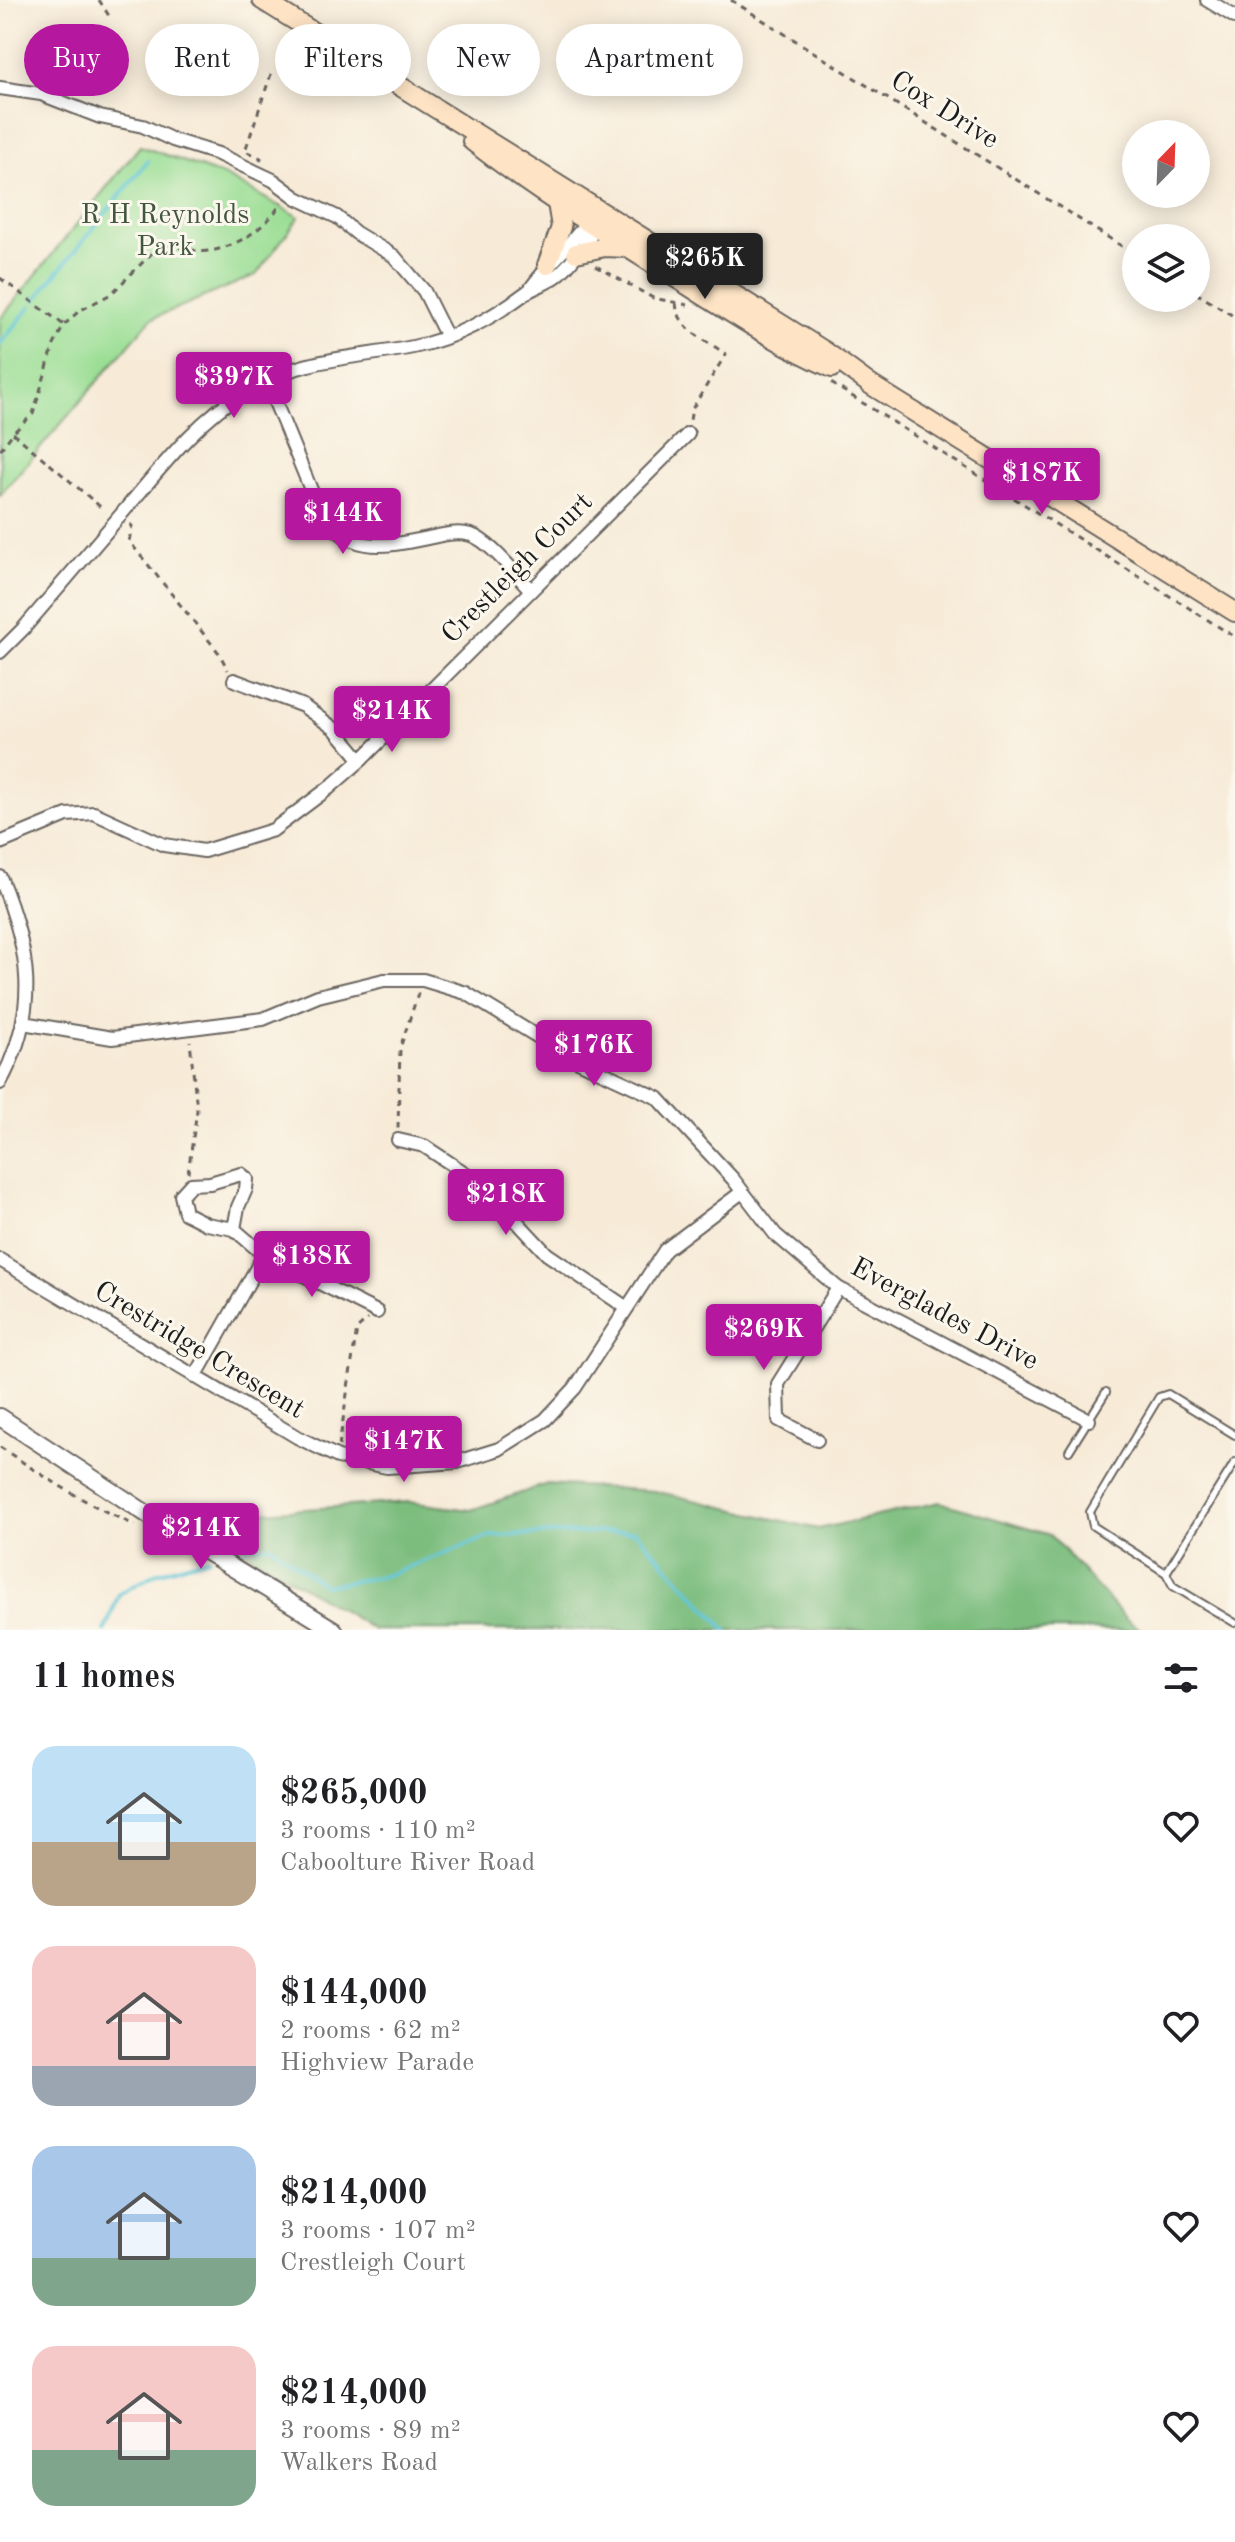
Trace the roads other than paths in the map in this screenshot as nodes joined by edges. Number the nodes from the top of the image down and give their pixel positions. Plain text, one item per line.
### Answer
1 (262, 0) edge
2 (1207, 0) edge
3 (1235, 17) edge
4 (0, 88) edge
5 (424, 102) junction
6 (557, 203) junction
7 (597, 218) junction
8 (628, 248) junction
9 (581, 257) junction
10 (547, 265) junction
11 (529, 291) junction
12 (447, 337) junction
13 (266, 380) junction
14 (871, 385) junction
15 (688, 434) road end
16 (531, 590) junction
17 (1235, 612) edge
18 (0, 652) edge
19 (234, 680) road end
20 (361, 760) junction
21 (0, 843) edge
22 (0, 877) edge
23 (23, 1023) junction
24 (0, 1083) edge
25 (398, 1140) road end
26 (742, 1192) junction
27 (234, 1229) junction
28 (264, 1255) junction
29 (0, 1260) edge
30 (838, 1288) junction
31 (627, 1308) junction
32 (377, 1312) road end
33 (195, 1377) junction
34 (1106, 1392) dead end
35 (1089, 1420) junction
36 (4, 1421) edge
37 (1235, 1435) edge
38 (817, 1440) dead end
39 (1069, 1451) dead end
40 (1235, 1462) edge
41 (1166, 1573) junction
42 (1235, 1623) edge
43 (334, 1630) edge

1 - 5 main road
2 - 3 street
4 - 12 street
5 - 6 main road
5 - 7 main road
6 - 7 main road
6 - 10 main road
7 - 8 main road
7 - 9 street
7 - 10 street
7 - 14 main road
8 - 9 main road
8 - 14 main road
9 - 11 street
10 - 11 street
11 - 12 street
12 - 13 street
13 - 16 street
13 - 18 street
14 - 17 main road
15 - 16 street, Crestleigh Court
16 - 20 street, Crestleigh Court
19 - 20 street
20 - 21 street, Crestleigh Court
22 - 23 street
23 - 24 street
23 - 26 street, Everglades Drive
25 - 31 street
26 - 30 street, Everglades Drive
26 - 31 street, Crestridge Crescent
27 - 27 street
27 - 28 street
28 - 32 street
28 - 33 street
29 - 33 street, Crestridge Crescent
30 - 35 street, Everglades Drive
30 - 38 street
31 - 33 street, Crestridge Crescent
34 - 35 lane
35 - 39 lane
36 - 43 street
37 - 41 lane
40 - 41 lane
41 - 42 lane

